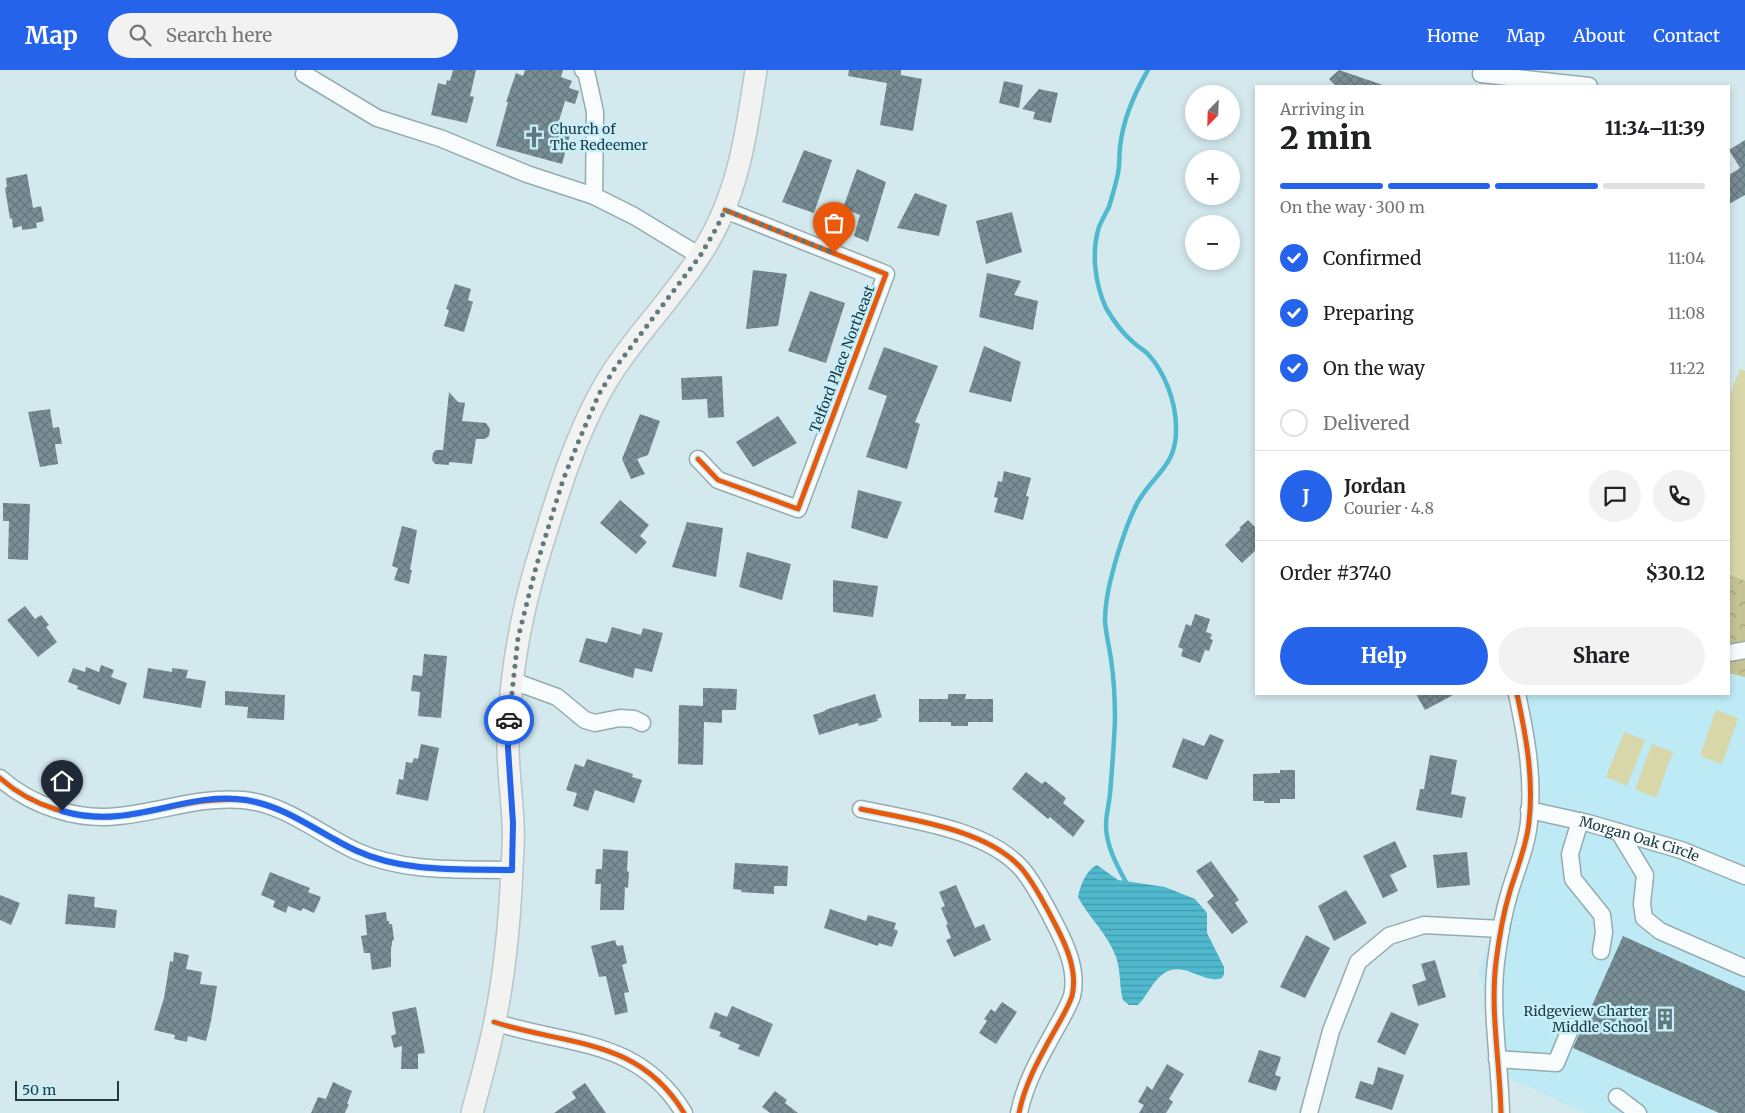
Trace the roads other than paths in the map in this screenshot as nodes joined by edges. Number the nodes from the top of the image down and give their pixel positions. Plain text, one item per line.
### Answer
1 (583, 70) edge
2 (756, 70) edge
3 (304, 74) dead end
4 (1481, 77) edge
5 (1577, 85) edge
6 (594, 196) junction
7 (725, 210) junction
8 (700, 256) junction
9 (698, 459) dead end
10 (1745, 650) edge
11 (1730, 653) edge
12 (513, 680) junction
13 (1517, 695) edge
14 (642, 723) dead end
15 (0, 778) edge
16 (861, 809) dead end
17 (1529, 810) junction
18 (1580, 821) junction
19 (1619, 832) junction
20 (512, 870) junction
21 (1745, 876) edge
22 (1501, 929) junction
23 (1601, 951) dead end
24 (1745, 968) edge
25 (494, 1022) junction
26 (1570, 1028) dead end
27 (1498, 1059) junction
28 (1617, 1097) dead end
29 (472, 1113) edge
30 (684, 1113) edge
31 (1019, 1113) edge
32 (1309, 1113) edge
33 (1501, 1113) edge
34 (1638, 1113) edge

1 - 6 street
2 - 7 main road
3 - 6 street
4 - 5 street
6 - 8 street
7 - 8 main road
7 - 9 street, Telford Place Northeast
8 - 12 main road
10 - 11 street
12 - 14 street
12 - 20 main road
13 - 17 street
15 - 20 street
16 - 31 street
17 - 18 street, Morgan Oak Circle
17 - 22 street
18 - 19 street, Morgan Oak Circle
18 - 23 street
19 - 21 street, Morgan Oak Circle
19 - 24 street
20 - 25 main road
22 - 27 street
22 - 32 street
25 - 29 main road
25 - 30 street
26 - 27 street
27 - 33 street
28 - 34 street

